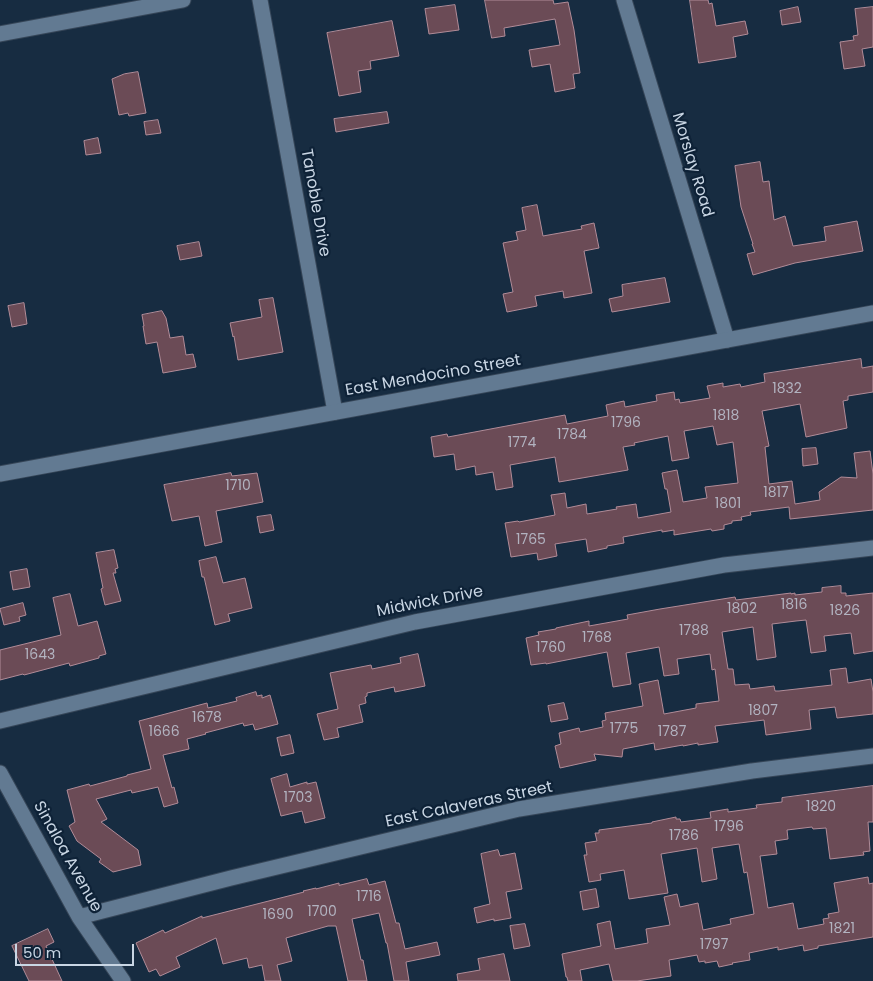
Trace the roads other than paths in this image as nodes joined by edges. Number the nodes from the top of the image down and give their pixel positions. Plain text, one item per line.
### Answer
1 (183, 0) edge
2 (260, 0) edge
3 (624, 0) edge
4 (0, 34) edge
5 (873, 313) edge
6 (727, 340) junction
7 (335, 412) junction
8 (0, 474) edge
9 (873, 548) edge
10 (0, 721) edge
11 (873, 756) edge
12 (0, 773) edge
13 (79, 917) junction
14 (123, 981) edge

1 - 4 street
2 - 7 street, Tanoble Drive
3 - 6 street, Morslay Road
5 - 6 street, East Mendocino Street
6 - 7 street, East Mendocino Street
7 - 8 street, East Mendocino Street
9 - 10 street, Midwick Drive
11 - 13 street, East Calaveras Street
12 - 13 street, Sinaloa Avenue
13 - 14 street, Sinaloa Avenue

